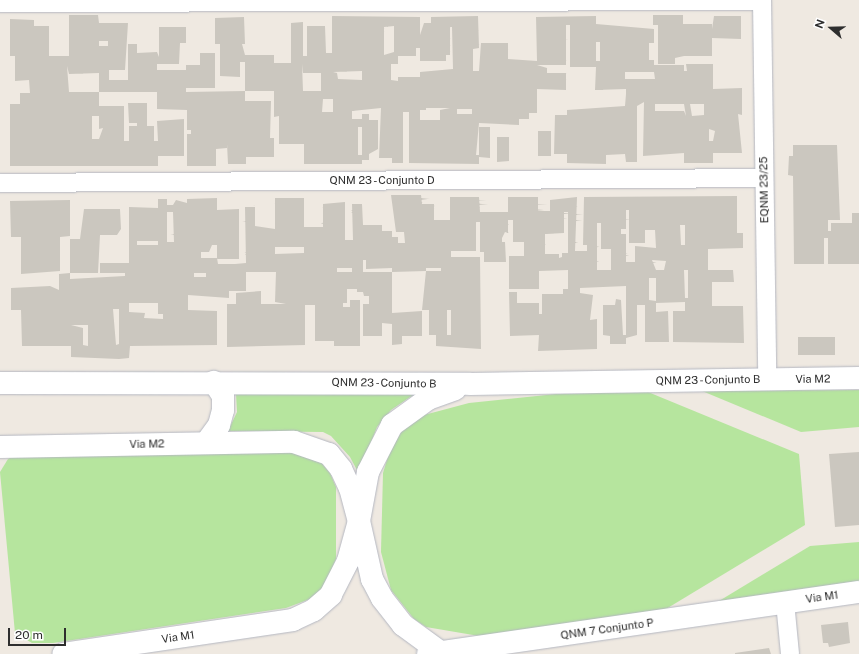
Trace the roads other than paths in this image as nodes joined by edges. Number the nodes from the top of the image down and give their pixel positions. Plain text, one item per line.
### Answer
1 (762, 0) edge
2 (0, 3) edge
3 (764, 178) junction
4 (0, 183) edge
5 (859, 378) edge
6 (768, 379) junction
7 (214, 382) junction
8 (0, 383) edge
9 (470, 384) junction
10 (206, 443) junction
11 (0, 447) edge
12 (359, 521) junction
13 (859, 592) edge
14 (785, 602) junction
15 (434, 653) edge
16 (63, 654) edge
17 (790, 654) edge

1 - 2 street
1 - 3 street, EQNM 23/25
3 - 4 street, QNM 23 - Conjunto D
3 - 6 street, EQNM 23/25
5 - 6 main road, Via M2
6 - 9 main road, QNM 23 - Conjunto B
7 - 8 main road, QNM 23 - Conjunto B
7 - 9 main road, QNM 23 - Conjunto B
7 - 10 main road
9 - 12 main road, Via M1
10 - 11 main road, Via M2
10 - 12 main road, Via M2
12 - 15 main road, Via M2
12 - 16 main road, Via M1
13 - 14 main road, Via M1
14 - 15 main road, QNM 7 Conjunto P
14 - 17 street

